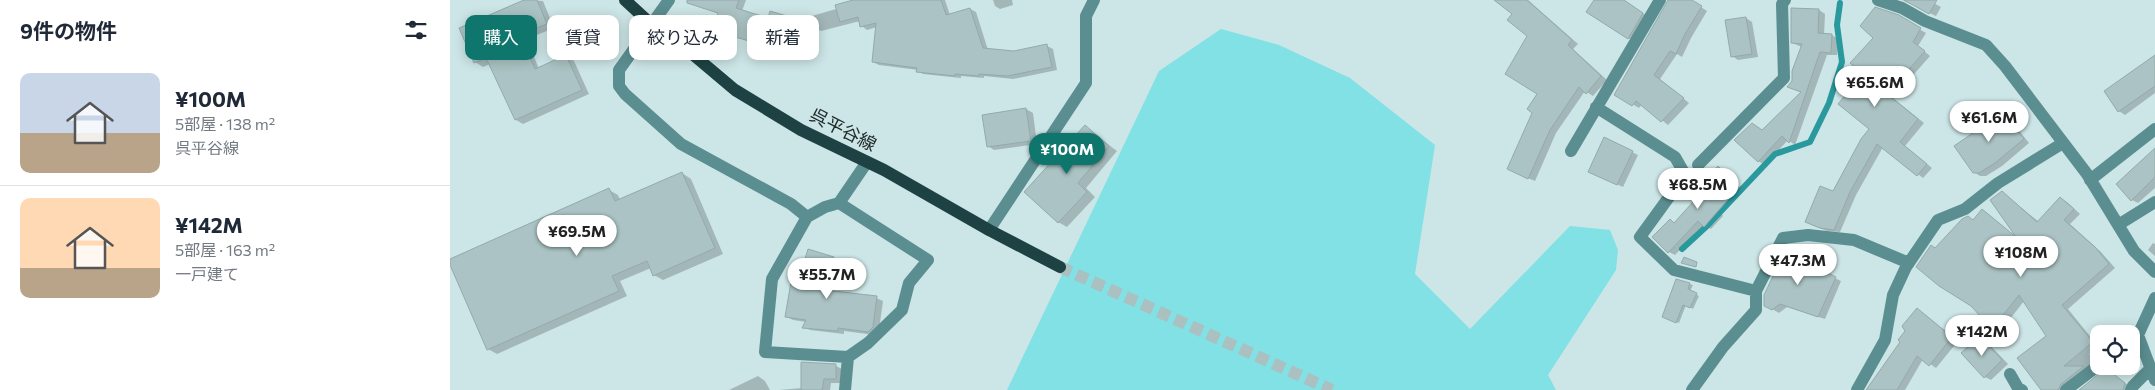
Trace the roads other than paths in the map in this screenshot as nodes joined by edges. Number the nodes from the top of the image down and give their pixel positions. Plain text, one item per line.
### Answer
1 (625, 0) edge
2 (669, 0) edge
3 (1094, 0) edge
4 (1660, 0) edge
5 (1785, 0) edge
6 (1878, 0) edge
7 (641, 15) edge
8 (659, 15) edge
9 (629, 56) edge
10 (699, 60) edge
11 (1596, 107) junction
12 (2155, 129) edge
13 (2063, 142) junction
14 (1571, 151) dead end
15 (867, 162) junction
16 (1698, 165) dead end
17 (2090, 180) junction
18 (2155, 202) edge
19 (839, 203) junction
20 (807, 217) junction
21 (2118, 225) junction
22 (989, 230) junction
23 (1909, 263) junction
24 (1060, 267) tunnel mouth
25 (2155, 272) edge
26 (1756, 291) junction
27 (2155, 298) edge
28 (2140, 328) edge
29 (2140, 349) edge
30 (848, 357) junction
31 (2090, 372) edge
32 (2010, 374) dead end
33 (2152, 375) edge
34 (845, 390) edge
35 (1692, 390) edge
36 (1856, 390) edge
37 (2022, 390) edge
38 (2066, 390) edge
39 (2131, 390) edge

1 - 7 main road, 呉平谷線
2 - 8 street
3 - 22 street
4 - 11 street
5 - 16 street
6 - 13 street
9 - 20 street
10 - 15 main road, 呉平谷線
11 - 14 street
11 - 26 street
12 - 17 street
13 - 17 street
13 - 23 street
15 - 19 street
15 - 22 main road, 呉平谷線
17 - 21 street
18 - 21 street
19 - 20 street
19 - 30 street
20 - 30 street
21 - 25 street
22 - 24 main road, 呉平谷線
23 - 26 street
23 - 36 street
26 - 35 street
27 - 28 street
29 - 33 street
30 - 34 street
31 - 38 street
32 - 37 street
33 - 39 street

